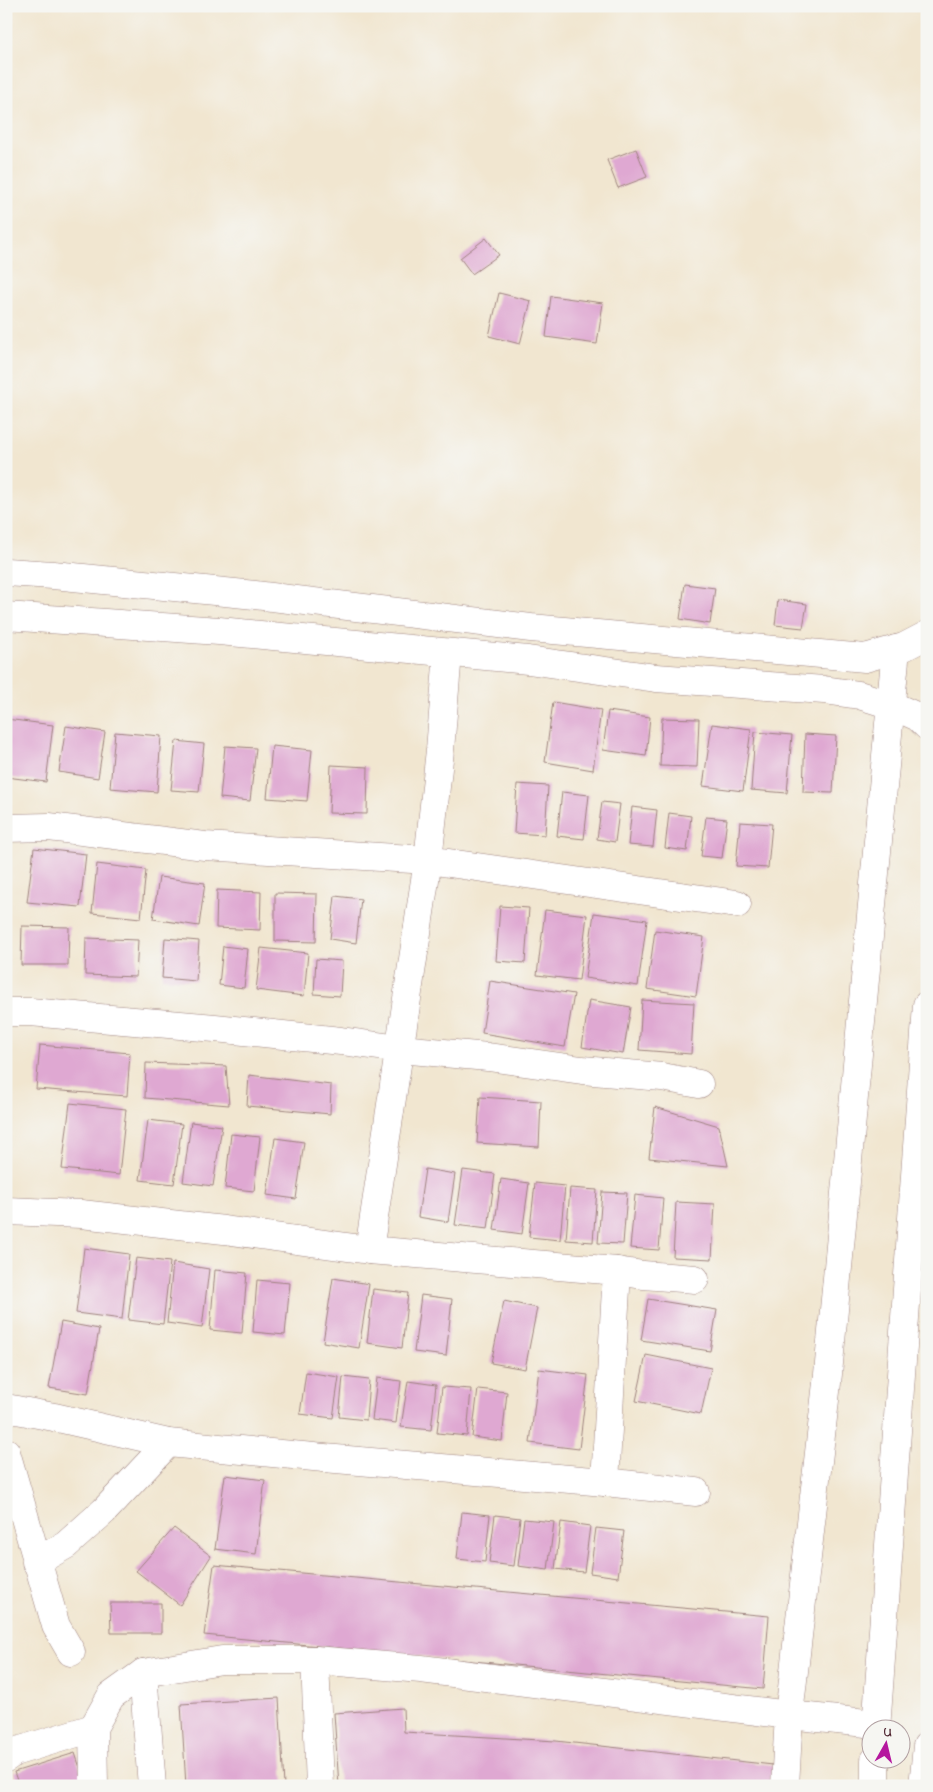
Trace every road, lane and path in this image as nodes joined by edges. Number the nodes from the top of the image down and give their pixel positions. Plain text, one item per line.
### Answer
1 (6, 572) edge
2 (363, 608) junction
3 (6, 616) edge
4 (530, 628) junction
5 (927, 634) edge
6 (360, 644) junction
7 (896, 649) junction
8 (448, 653) junction
9 (528, 660) junction
10 (891, 705) junction
11 (927, 726) edge
12 (6, 828) edge
13 (428, 860) junction
14 (737, 904) dead end
15 (927, 1005) edge
16 (6, 1012) edge
17 (400, 1049) junction
18 (699, 1084) dead end
19 (6, 1211) edge
20 (369, 1250) junction
21 (617, 1271) junction
22 (695, 1278) dead end
23 (6, 1408) edge
24 (168, 1443) junction
25 (6, 1452) edge
26 (605, 1482) junction
27 (696, 1492) dead end
28 (36, 1562) junction
29 (71, 1652) dead end
30 (315, 1660) junction
31 (143, 1673) junction
32 (789, 1715) junction
33 (876, 1720) edge
34 (860, 1725) edge
35 (93, 1728) junction
36 (927, 1746) edge
37 (6, 1758) edge
38 (875, 1770) edge
39 (94, 1786) edge
40 (152, 1786) edge
41 (320, 1786) edge
42 (785, 1786) edge
43 (874, 1786) edge
44 (923, 1786) edge

1 - 2 main road
2 - 4 main road
2 - 6 main road
3 - 6 main road
4 - 7 main road
4 - 9 main road
5 - 7 main road
6 - 8 main road
7 - 10 main road
8 - 9 main road
8 - 13 main road
9 - 10 main road
10 - 11 main road
10 - 32 main road
12 - 13 main road
13 - 14 main road
13 - 17 main road
15 - 33 main road
16 - 17 main road
17 - 18 main road
17 - 20 main road
19 - 20 main road
20 - 21 main road
21 - 22 main road
21 - 26 main road
23 - 24 main road
24 - 26 main road
24 - 28 main road
25 - 28 main road
26 - 27 main road
28 - 29 main road
30 - 31 main road
30 - 32 main road
30 - 41 main road
31 - 35 main road
31 - 40 main road
32 - 34 main road
32 - 42 main road
35 - 37 main road
35 - 39 main road
36 - 44 main road
38 - 43 main road

